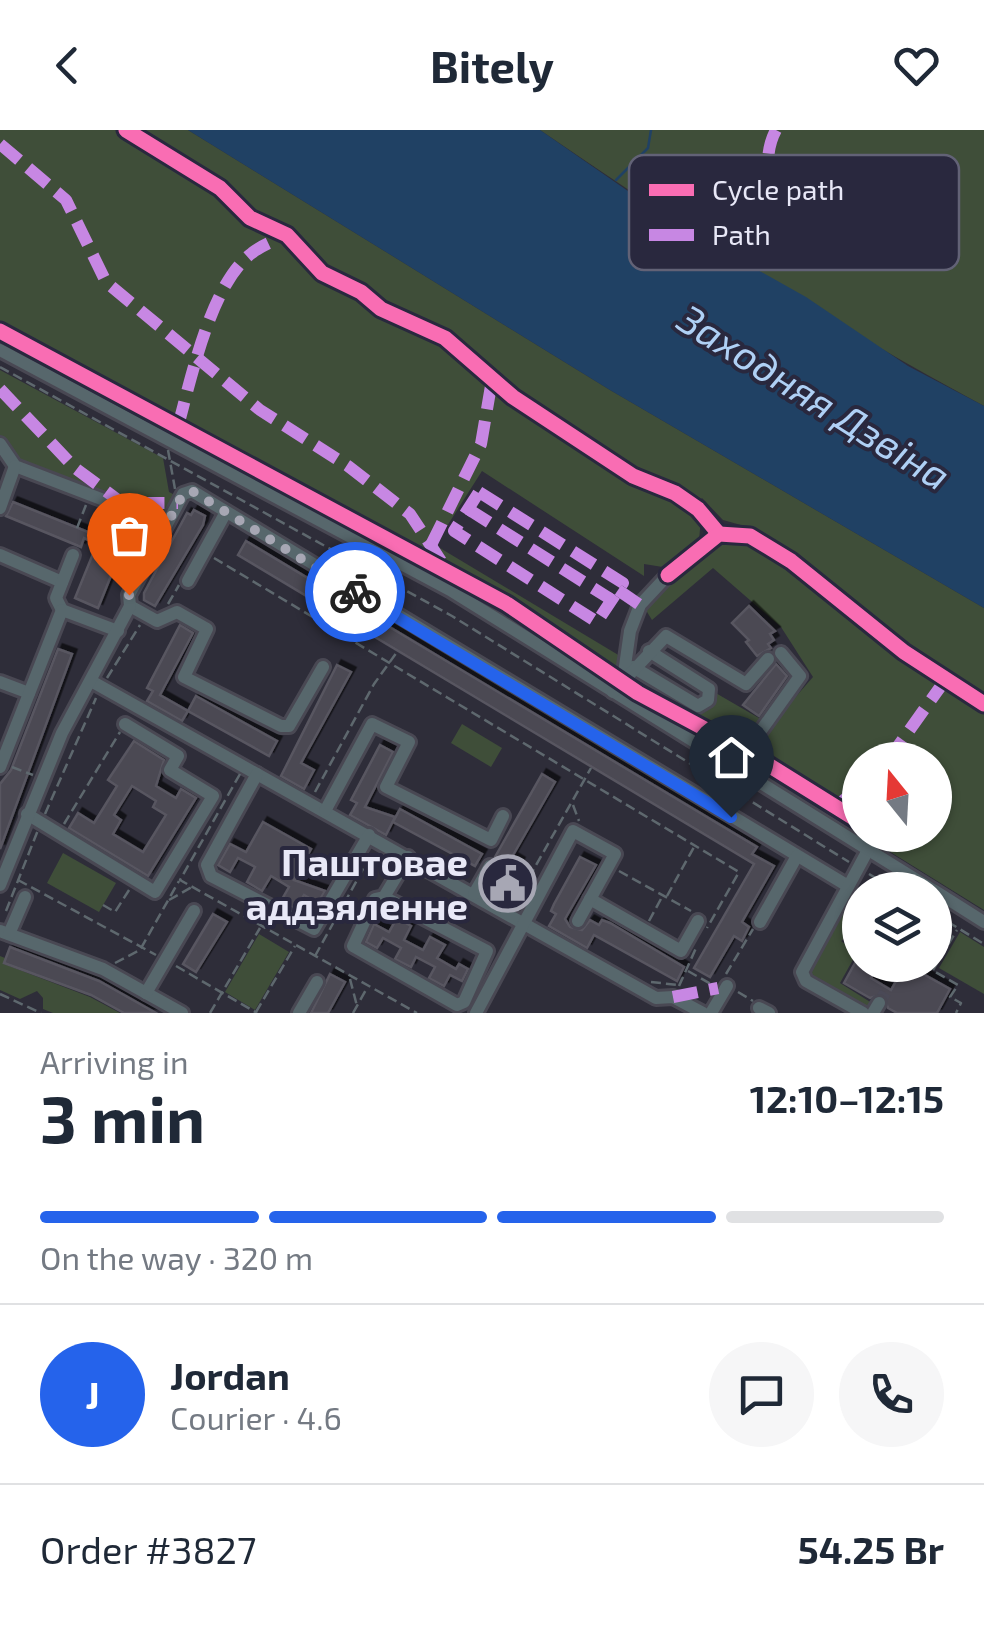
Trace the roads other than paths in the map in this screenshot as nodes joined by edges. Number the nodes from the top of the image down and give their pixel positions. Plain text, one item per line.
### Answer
1 (0, 350) edge
2 (0, 444) edge
3 (16, 466) junction
4 (0, 474) edge
5 (0, 508) edge
6 (226, 512) junction
7 (152, 550) junction
8 (0, 555) edge
9 (73, 556) dead end
10 (668, 575) dead end
11 (185, 581) road end
12 (62, 582) junction
13 (130, 606) junction
14 (62, 610) junction
15 (118, 631) junction
16 (649, 652) junction
17 (323, 667) dead end
18 (633, 667) junction
19 (0, 682) edge
20 (96, 684) junction
21 (617, 686) junction
22 (29, 693) junction
23 (125, 724) road end
24 (1, 765) edge
25 (734, 766) junction
26 (258, 774) junction
27 (325, 811) junction
28 (27, 814) junction
29 (503, 816) dead end
30 (842, 834) edge
31 (374, 838) junction
32 (871, 852) edge
33 (797, 856) junction
34 (408, 857) junction
35 (490, 866) dead end
36 (903, 872) edge
37 (842, 882) edge
38 (0, 885) edge
39 (474, 894) junction
40 (25, 897) dead end
41 (384, 897) junction
42 (842, 897) edge
43 (590, 899) junction
44 (952, 902) edge
45 (194, 911) dead end
46 (702, 918) road end
47 (578, 921) dead end
48 (984, 922) edge
49 (524, 924) junction
50 (756, 925) road end
51 (5, 932) edge
52 (317, 982) dead end
53 (724, 986) road end
54 (146, 994) junction
55 (182, 1013) edge
56 (299, 1013) edge
57 (476, 1013) edge
58 (707, 1013) edge
59 (864, 1013) edge

1 - 21 street
2 - 3 street
3 - 4 street
3 - 5 street
3 - 7 street
6 - 7 street
6 - 11 street
6 - 33 street
7 - 13 street
8 - 12 street
9 - 12 street
10 - 21 street
12 - 14 street
13 - 15 street
13 - 17 street
14 - 15 street
14 - 22 street
15 - 20 street
16 - 18 street
16 - 18 street
16 - 25 street
18 - 21 street
19 - 22 street
20 - 26 street
20 - 28 street
21 - 25 street
22 - 24 street
23 - 28 street
25 - 30 street
26 - 27 street
26 - 31 street
27 - 29 street
27 - 31 street
28 - 38 street
31 - 34 street
32 - 36 street
33 - 37 street
33 - 50 street
34 - 39 street
34 - 41 street
35 - 39 street
39 - 49 street
40 - 51 street
41 - 41 street
42 - 59 street
43 - 46 street
43 - 47 street
43 - 49 street
44 - 48 street
45 - 54 street
49 - 57 street
49 - 58 street
51 - 54 street
52 - 56 street
53 - 58 street
54 - 55 street

